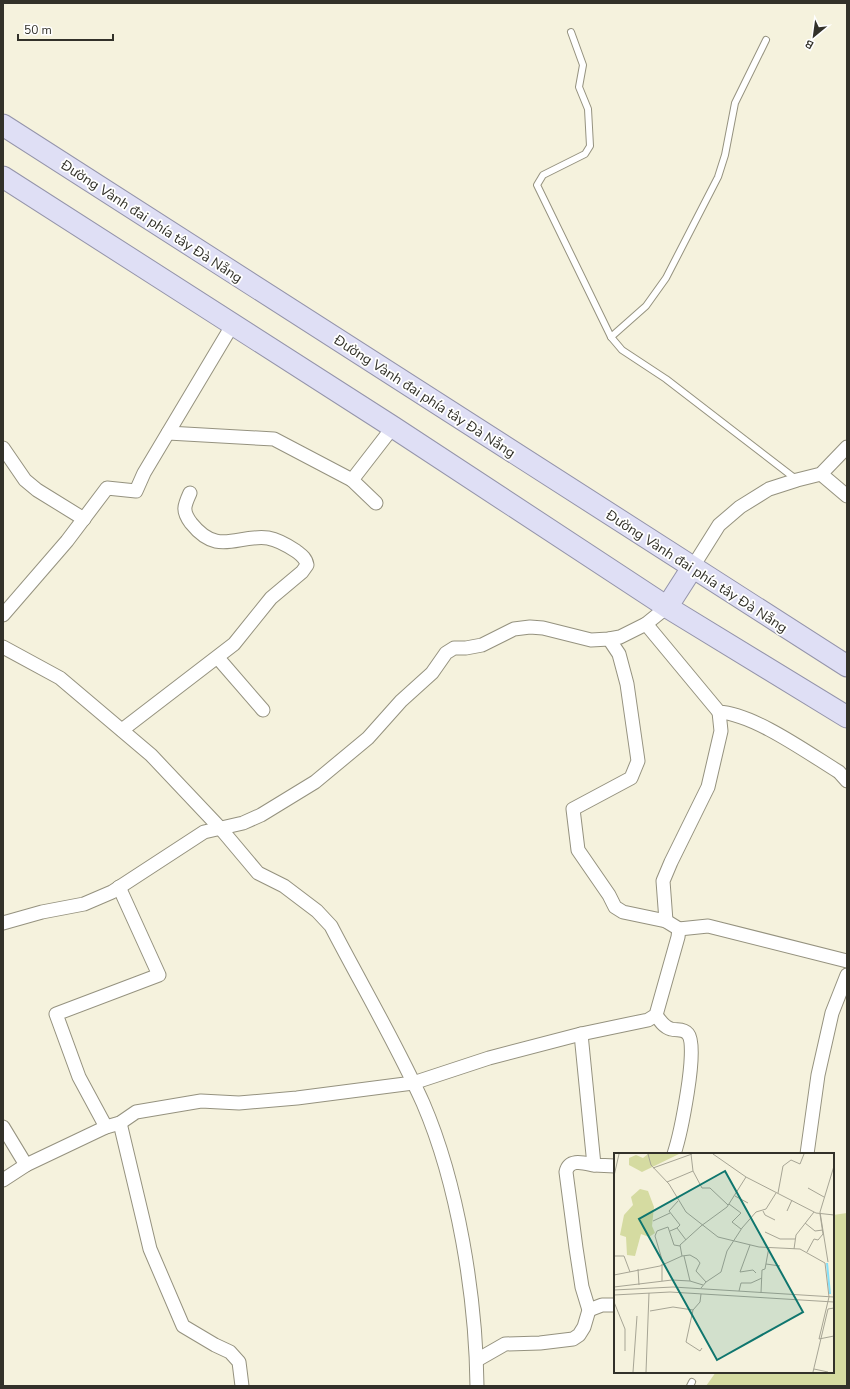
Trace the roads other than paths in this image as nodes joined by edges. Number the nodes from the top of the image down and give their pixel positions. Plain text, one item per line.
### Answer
1 (572, 32) dead end
2 (766, 40) dead end
3 (3, 125) edge
4 (3, 177) edge
5 (233, 324) junction
6 (611, 337) junction
7 (393, 427) junction
8 (168, 433) junction
9 (847, 447) edge
10 (3, 448) edge
11 (821, 474) junction
12 (352, 480) junction
13 (797, 480) junction
14 (190, 493) dead end
15 (847, 496) edge
16 (376, 503) dead end
17 (84, 519) junction
18 (692, 568) junction
19 (667, 607) junction
20 (3, 615) edge
21 (646, 624) junction
22 (609, 639) junction
23 (3, 647) edge
24 (218, 658) junction
25 (847, 666) edge
26 (263, 710) dead end
27 (719, 712) junction
28 (847, 717) edge
29 (122, 730) junction
30 (847, 781) edge
31 (221, 829) junction
32 (119, 888) junction
33 (666, 921) junction
34 (3, 923) edge
35 (679, 929) junction
36 (847, 961) edge
37 (847, 975) edge
38 (656, 1015) junction
39 (582, 1034) junction
40 (413, 1083) junction
41 (120, 1123) junction
42 (106, 1127) junction
43 (3, 1128) edge
44 (674, 1153) edge
45 (807, 1153) edge
46 (26, 1165) junction
47 (594, 1165) junction
48 (614, 1166) edge
49 (3, 1180) edge
50 (614, 1305) edge
51 (589, 1310) junction
52 (477, 1360) junction
53 (242, 1386) edge
54 (477, 1386) edge

1 - 6 lane
2 - 6 lane
3 - 18 main road, Đường Vành đai phía tây Đà Nẵng
4 - 5 main road
5 - 7 main road
5 - 8 street
6 - 13 lane
7 - 12 street
7 - 19 main road
8 - 12 street
8 - 17 street
9 - 11 street
10 - 17 street
11 - 13 street
11 - 15 street
12 - 16 street
13 - 18 street
14 - 24 street
17 - 20 street
18 - 19 main road
18 - 25 main road, Đường Vành đai phía tây Đà Nẵng
19 - 21 street
19 - 28 main road
21 - 22 street
21 - 27 street
22 - 31 street
22 - 33 street
23 - 29 street
24 - 26 street
24 - 29 street
27 - 30 street
27 - 33 street
29 - 31 street
31 - 32 street
31 - 40 street
32 - 34 street
32 - 42 street
33 - 35 street
35 - 36 street
35 - 38 street
37 - 45 street
38 - 39 street
38 - 44 street
39 - 40 street
39 - 47 street
40 - 41 street
40 - 52 street
41 - 42 street
41 - 53 street
42 - 46 street
43 - 46 street
46 - 49 street
47 - 48 street
47 - 51 street
50 - 51 street
51 - 52 street
52 - 54 street

